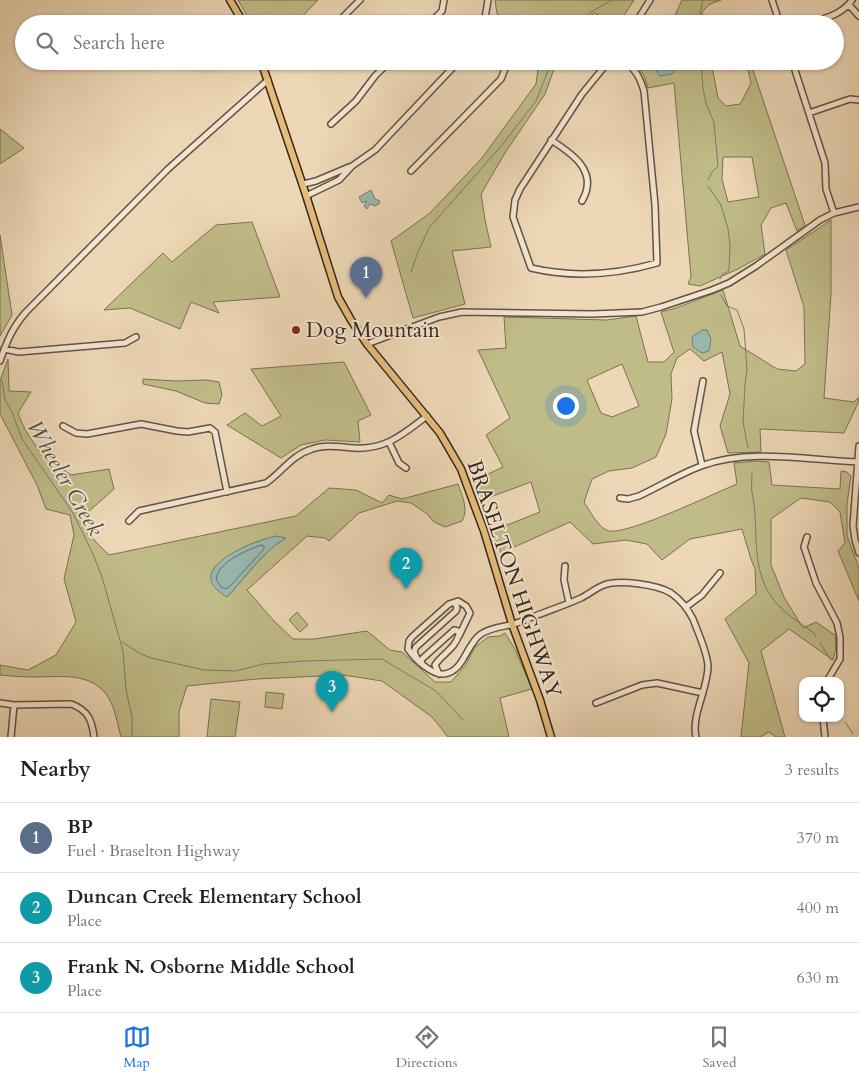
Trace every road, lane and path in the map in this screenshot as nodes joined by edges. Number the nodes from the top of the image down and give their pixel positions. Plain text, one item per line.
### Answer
1 (230, 0) edge
2 (360, 0) edge
3 (444, 0) edge
4 (488, 0) edge
5 (650, 0) edge
6 (772, 0) edge
7 (852, 0) edge
8 (849, 6) junction
9 (239, 15) edge
10 (345, 15) edge
11 (438, 15) edge
12 (486, 15) edge
13 (641, 15) edge
14 (777, 15) edge
15 (832, 15) edge
16 (859, 16) edge
17 (264, 70) edge
18 (381, 70) edge
19 (451, 70) edge
20 (504, 70) edge
21 (602, 70) edge
22 (634, 70) edge
23 (795, 70) edge
24 (268, 80) junction
25 (859, 100) edge
26 (809, 113) junction
27 (331, 124) dead end
28 (551, 140) junction
29 (352, 166) junction
30 (411, 171) dead end
31 (303, 184) junction
32 (306, 196) junction
33 (582, 201) dead end
34 (859, 207) edge
35 (834, 213) junction
36 (136, 338) dead end
37 (367, 344) junction
38 (4, 349) junction
39 (0, 361) edge
40 (703, 380) dead end
41 (426, 416) junction
42 (63, 426) dead end
43 (389, 442) junction
44 (859, 446) edge
45 (858, 462) edge
46 (702, 465) junction
47 (406, 468) dead end
48 (227, 492) junction
49 (620, 498) dead end
50 (129, 521) dead end
51 (807, 537) dead end
52 (859, 553) edge
53 (564, 566) dead end
54 (720, 573) dead end
55 (455, 602) junction
56 (569, 603) junction
57 (686, 607) junction
58 (512, 624) junction
59 (459, 636) junction
60 (417, 658) junction
61 (439, 674) junction
62 (829, 677) edge
63 (703, 693) junction
64 (0, 703) edge
65 (596, 703) dead end
66 (14, 706) junction
67 (823, 722) edge
68 (11, 737) edge
69 (94, 737) edge
70 (551, 737) edge
71 (696, 737) edge
72 (825, 737) edge

1 - 9 main road
2 - 10 street
3 - 11 street
4 - 12 street
5 - 13 street
6 - 14 street
7 - 8 street
8 - 15 street
8 - 16 street
17 - 24 main road, BRASELTON HIGHWAY
18 - 27 street
19 - 29 street
20 - 30 street
21 - 28 street
22 - 28 street
23 - 26 street
24 - 31 main road, BRASELTON HIGHWAY
24 - 38 street
25 - 26 street
26 - 35 street
28 - 33 street
29 - 31 street
29 - 32 street
31 - 32 main road, BRASELTON HIGHWAY
32 - 37 main road, BRASELTON HIGHWAY
34 - 35 street
35 - 37 street
36 - 38 street
37 - 41 main road, BRASELTON HIGHWAY
38 - 39 street
40 - 46 street
41 - 43 street
41 - 58 main road, BRASELTON HIGHWAY
42 - 48 street
43 - 47 street
43 - 48 street
44 - 45 street
45 - 46 street
45 - 52 street
46 - 49 street
48 - 50 street
51 - 62 street
53 - 56 street
54 - 57 street
55 - 59 street
55 - 60 street
55 - 60 street
56 - 57 street
56 - 58 street
57 - 63 street
58 - 61 street
58 - 70 main road, BRASELTON HIGHWAY
59 - 60 street
59 - 61 street
60 - 61 street
63 - 65 street
63 - 71 street
64 - 66 street
66 - 68 street
66 - 69 street
67 - 72 street

